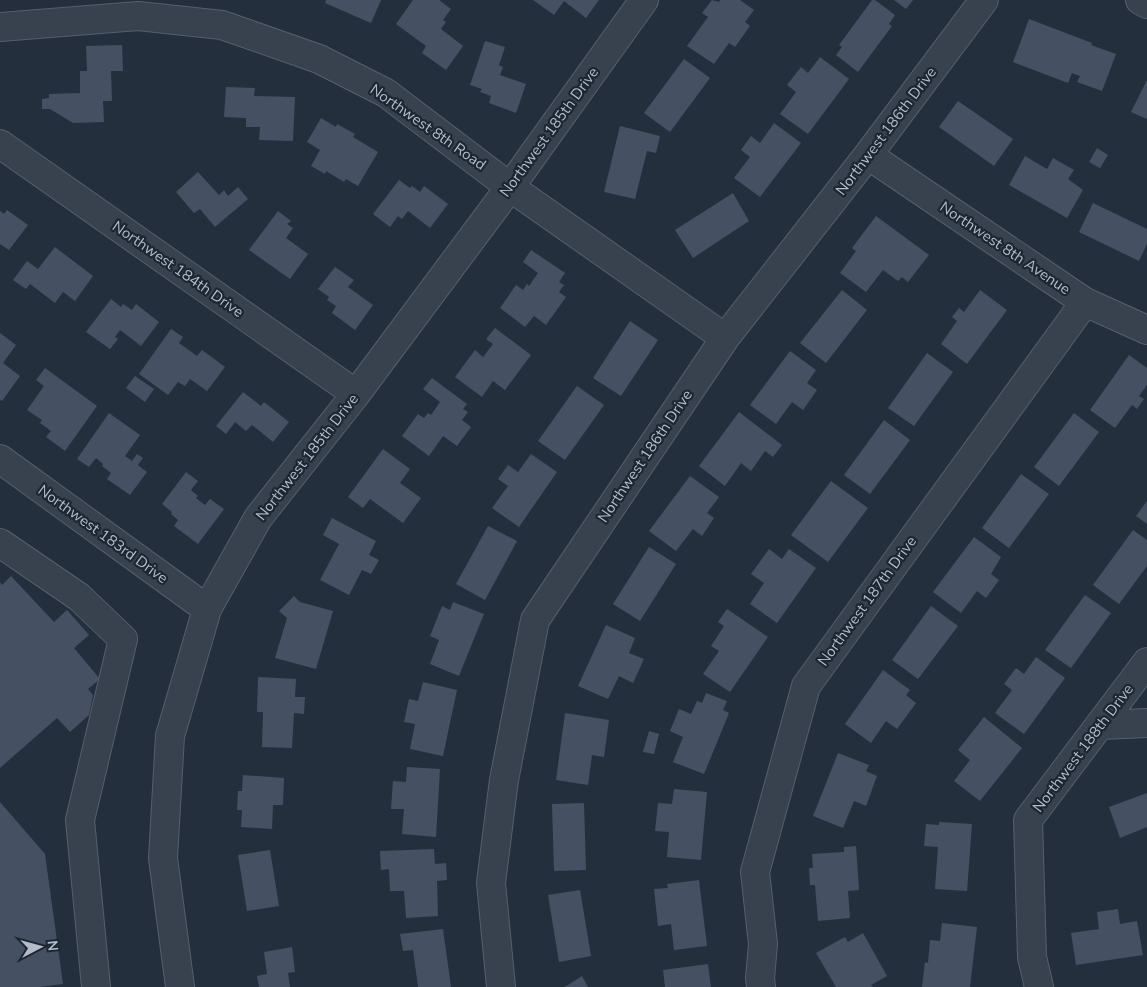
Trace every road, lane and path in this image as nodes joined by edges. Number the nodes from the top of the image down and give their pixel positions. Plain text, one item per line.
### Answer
1 (644, 0) edge
2 (984, 0) edge
3 (1140, 0) edge
4 (1147, 4) edge
5 (0, 27) edge
6 (0, 144) edge
7 (868, 155) junction
8 (510, 187) junction
9 (1085, 302) junction
10 (1147, 330) edge
11 (725, 338) junction
12 (356, 394) junction
13 (0, 459) edge
14 (0, 543) edge
15 (207, 609) junction
16 (1147, 662) edge
17 (1147, 723) edge
18 (1100, 725) junction
19 (764, 944) junction
20 (96, 987) edge
21 (180, 987) edge
22 (501, 987) edge
23 (761, 987) edge
24 (779, 987) edge
25 (1039, 987) edge

1 - 8 street, Northwest 185th Drive
2 - 7 street, Northwest 186th Drive
3 - 4 street
5 - 8 street, Northwest 8th Road
6 - 12 street, Northwest 184th Drive
7 - 9 street, Northwest 8th Avenue
7 - 11 street, Northwest 186th Drive
8 - 11 street, Northwest 8th Road
8 - 12 street, Northwest 185th Drive
9 - 10 street, Northwest 8th Avenue
9 - 19 street, Northwest 187th Drive
11 - 22 street, Northwest 186th Drive
12 - 15 street, Northwest 185th Drive
13 - 15 street, Northwest 183rd Drive
14 - 20 street
15 - 21 street, Northwest 185th Drive
16 - 18 street, Northwest 188th Drive
17 - 18 street
18 - 25 street, Northwest 188th Drive
19 - 23 street, Northwest 187th Drive
19 - 24 street, Northwest 187th Drive

